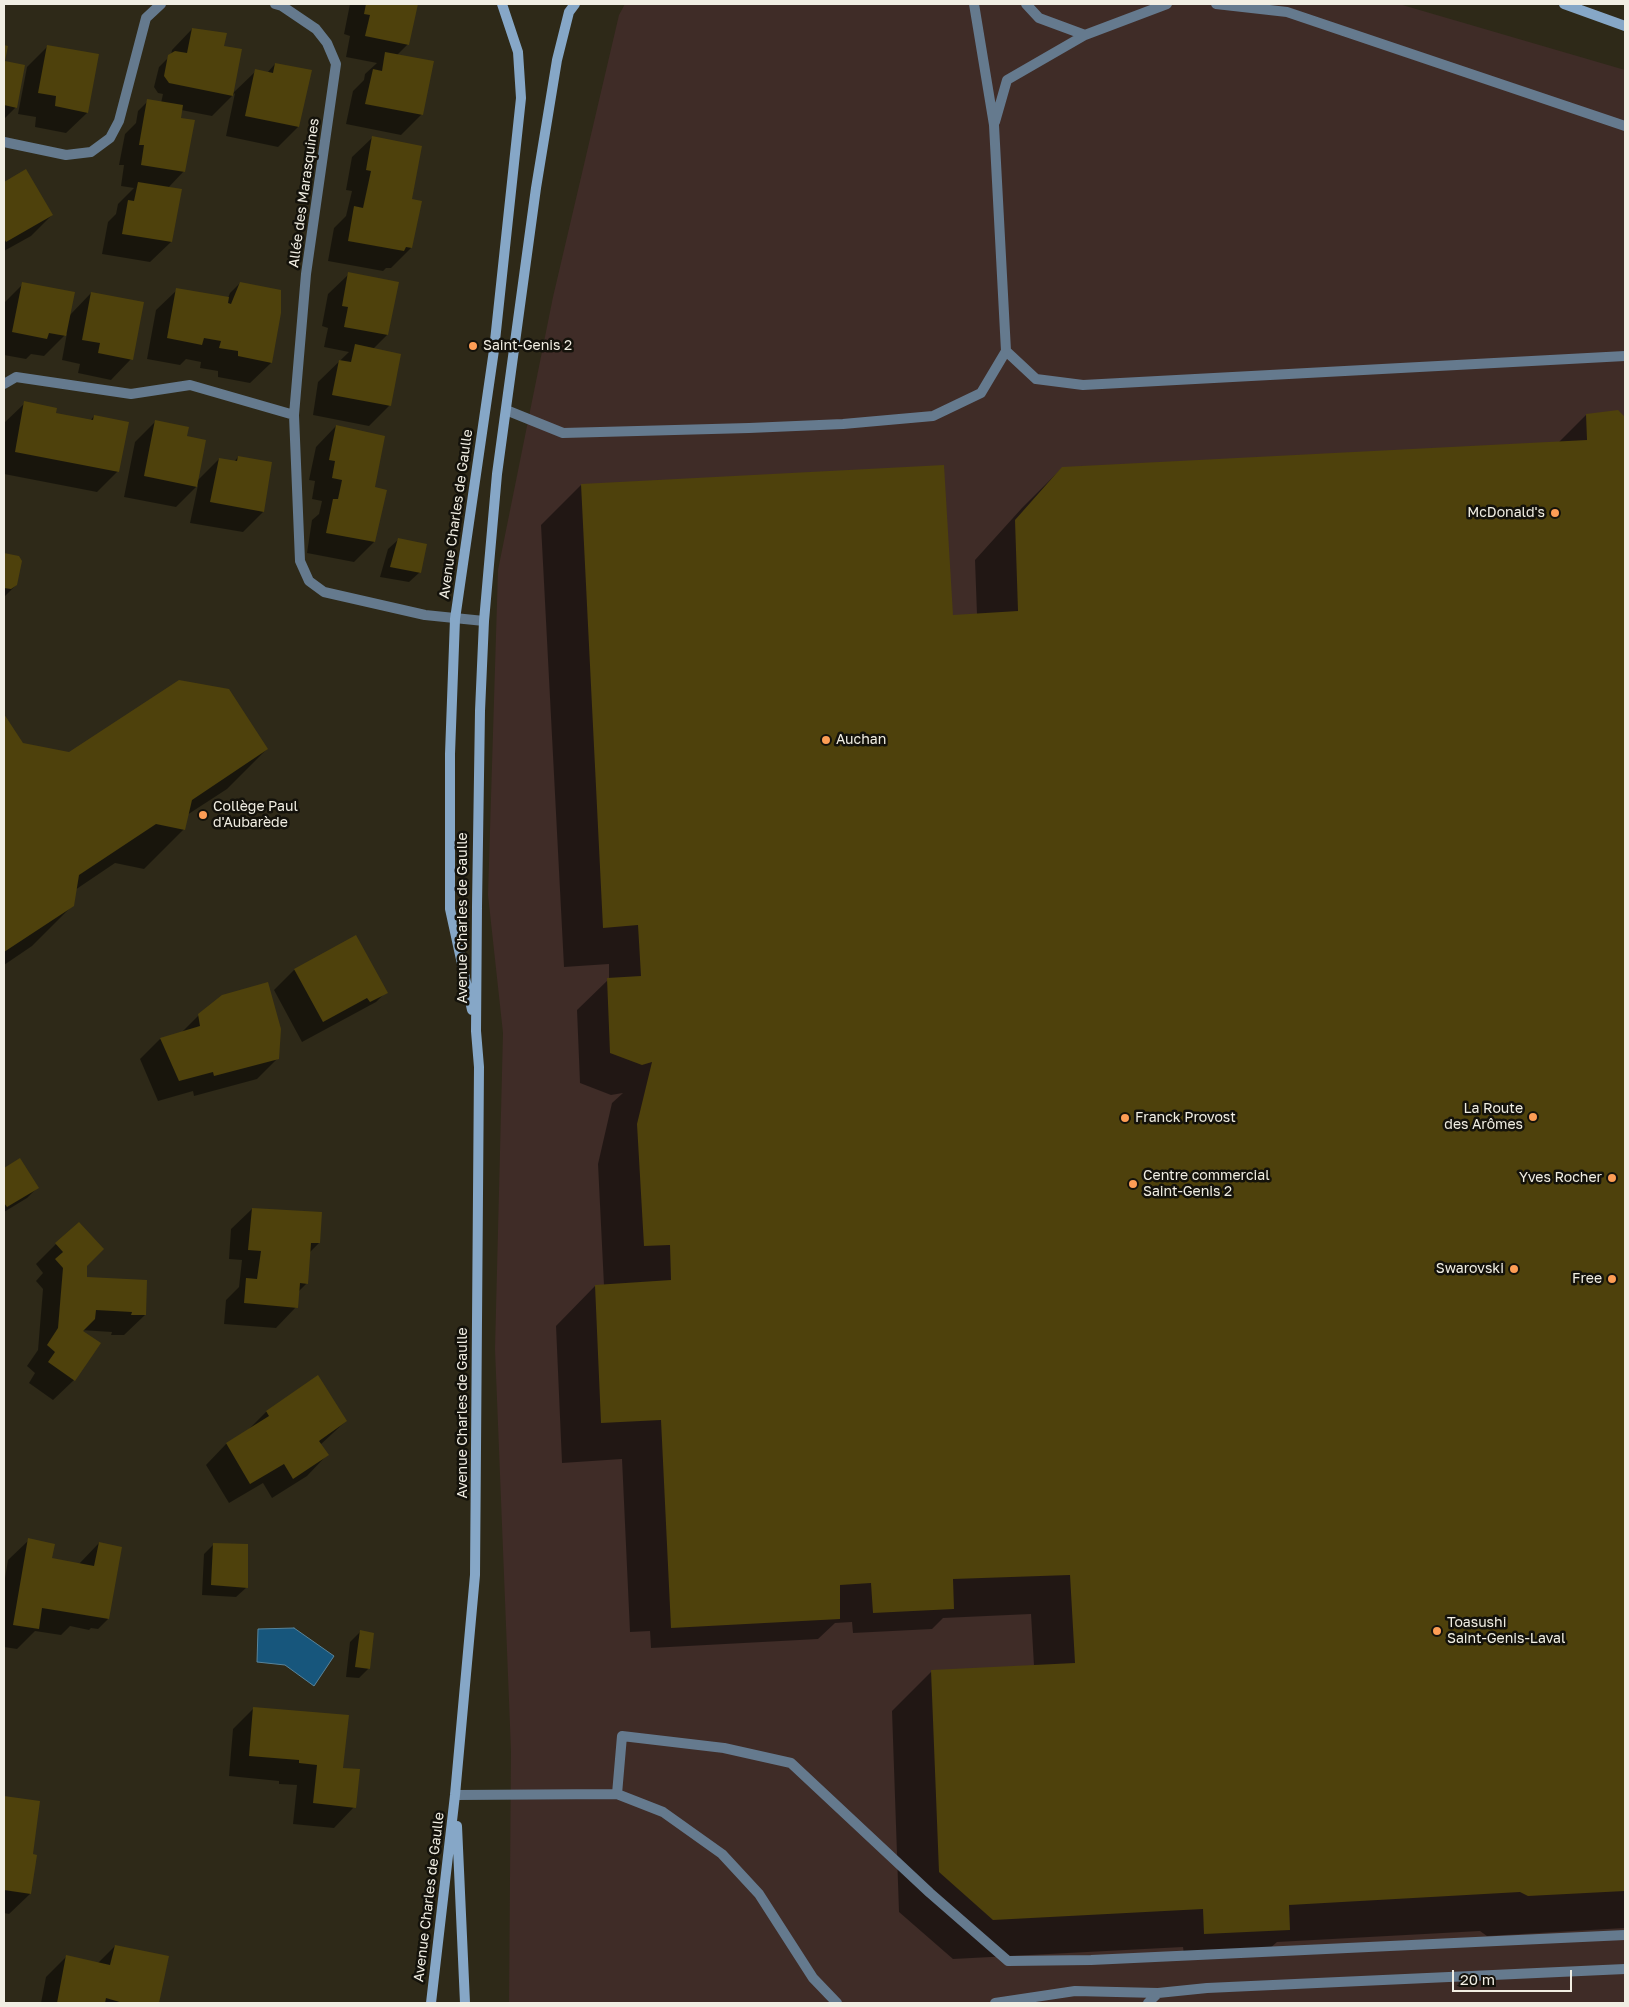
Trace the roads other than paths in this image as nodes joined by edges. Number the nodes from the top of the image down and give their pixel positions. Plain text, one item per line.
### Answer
1 (161, 4) edge
2 (275, 4) edge
3 (502, 4) edge
4 (574, 4) edge
5 (974, 4) edge
6 (1026, 4) edge
7 (1167, 4) edge
8 (1216, 4) edge
9 (1564, 4) edge
10 (1625, 26) edge
11 (1084, 35) junction
12 (994, 125) junction
13 (1625, 126) edge
14 (4, 142) edge
15 (1006, 351) junction
16 (1625, 356) edge
17 (4, 384) edge
18 (506, 410) junction
19 (294, 415) junction
20 (455, 619) junction
21 (484, 621) junction
22 (476, 1031) junction
23 (617, 1794) junction
24 (455, 1795) junction
25 (1625, 1935) edge
26 (1625, 1969) edge
27 (1158, 1993) junction
28 (1022, 1998) junction
29 (430, 2003) edge
30 (465, 2003) edge
31 (838, 2003) edge
32 (995, 2003) edge
33 (1032, 2003) edge
34 (1148, 2003) edge

1 - 14 street
2 - 19 street, Allée des Marasquines
3 - 20 street, Avenue Charles de Gaulle
4 - 18 street, Avenue Charles de Gaulle
5 - 12 street
6 - 11 street
7 - 11 street
8 - 13 street
9 - 10 street
11 - 12 street
12 - 15 street
15 - 16 street
15 - 18 street
17 - 19 street
18 - 21 street, Avenue Charles de Gaulle
19 - 20 street, Allée des Marasquines
20 - 21 street, Allée des Marasquines
20 - 22 street, Avenue Charles de Gaulle
21 - 22 street, Avenue Charles de Gaulle
22 - 24 street, Avenue Charles de Gaulle
23 - 24 street
23 - 25 street
23 - 31 street
24 - 29 street, Avenue Charles de Gaulle
24 - 30 street, Avenue Charles de Gaulle
26 - 27 street
27 - 28 street
27 - 34 street
28 - 32 street
28 - 33 street

